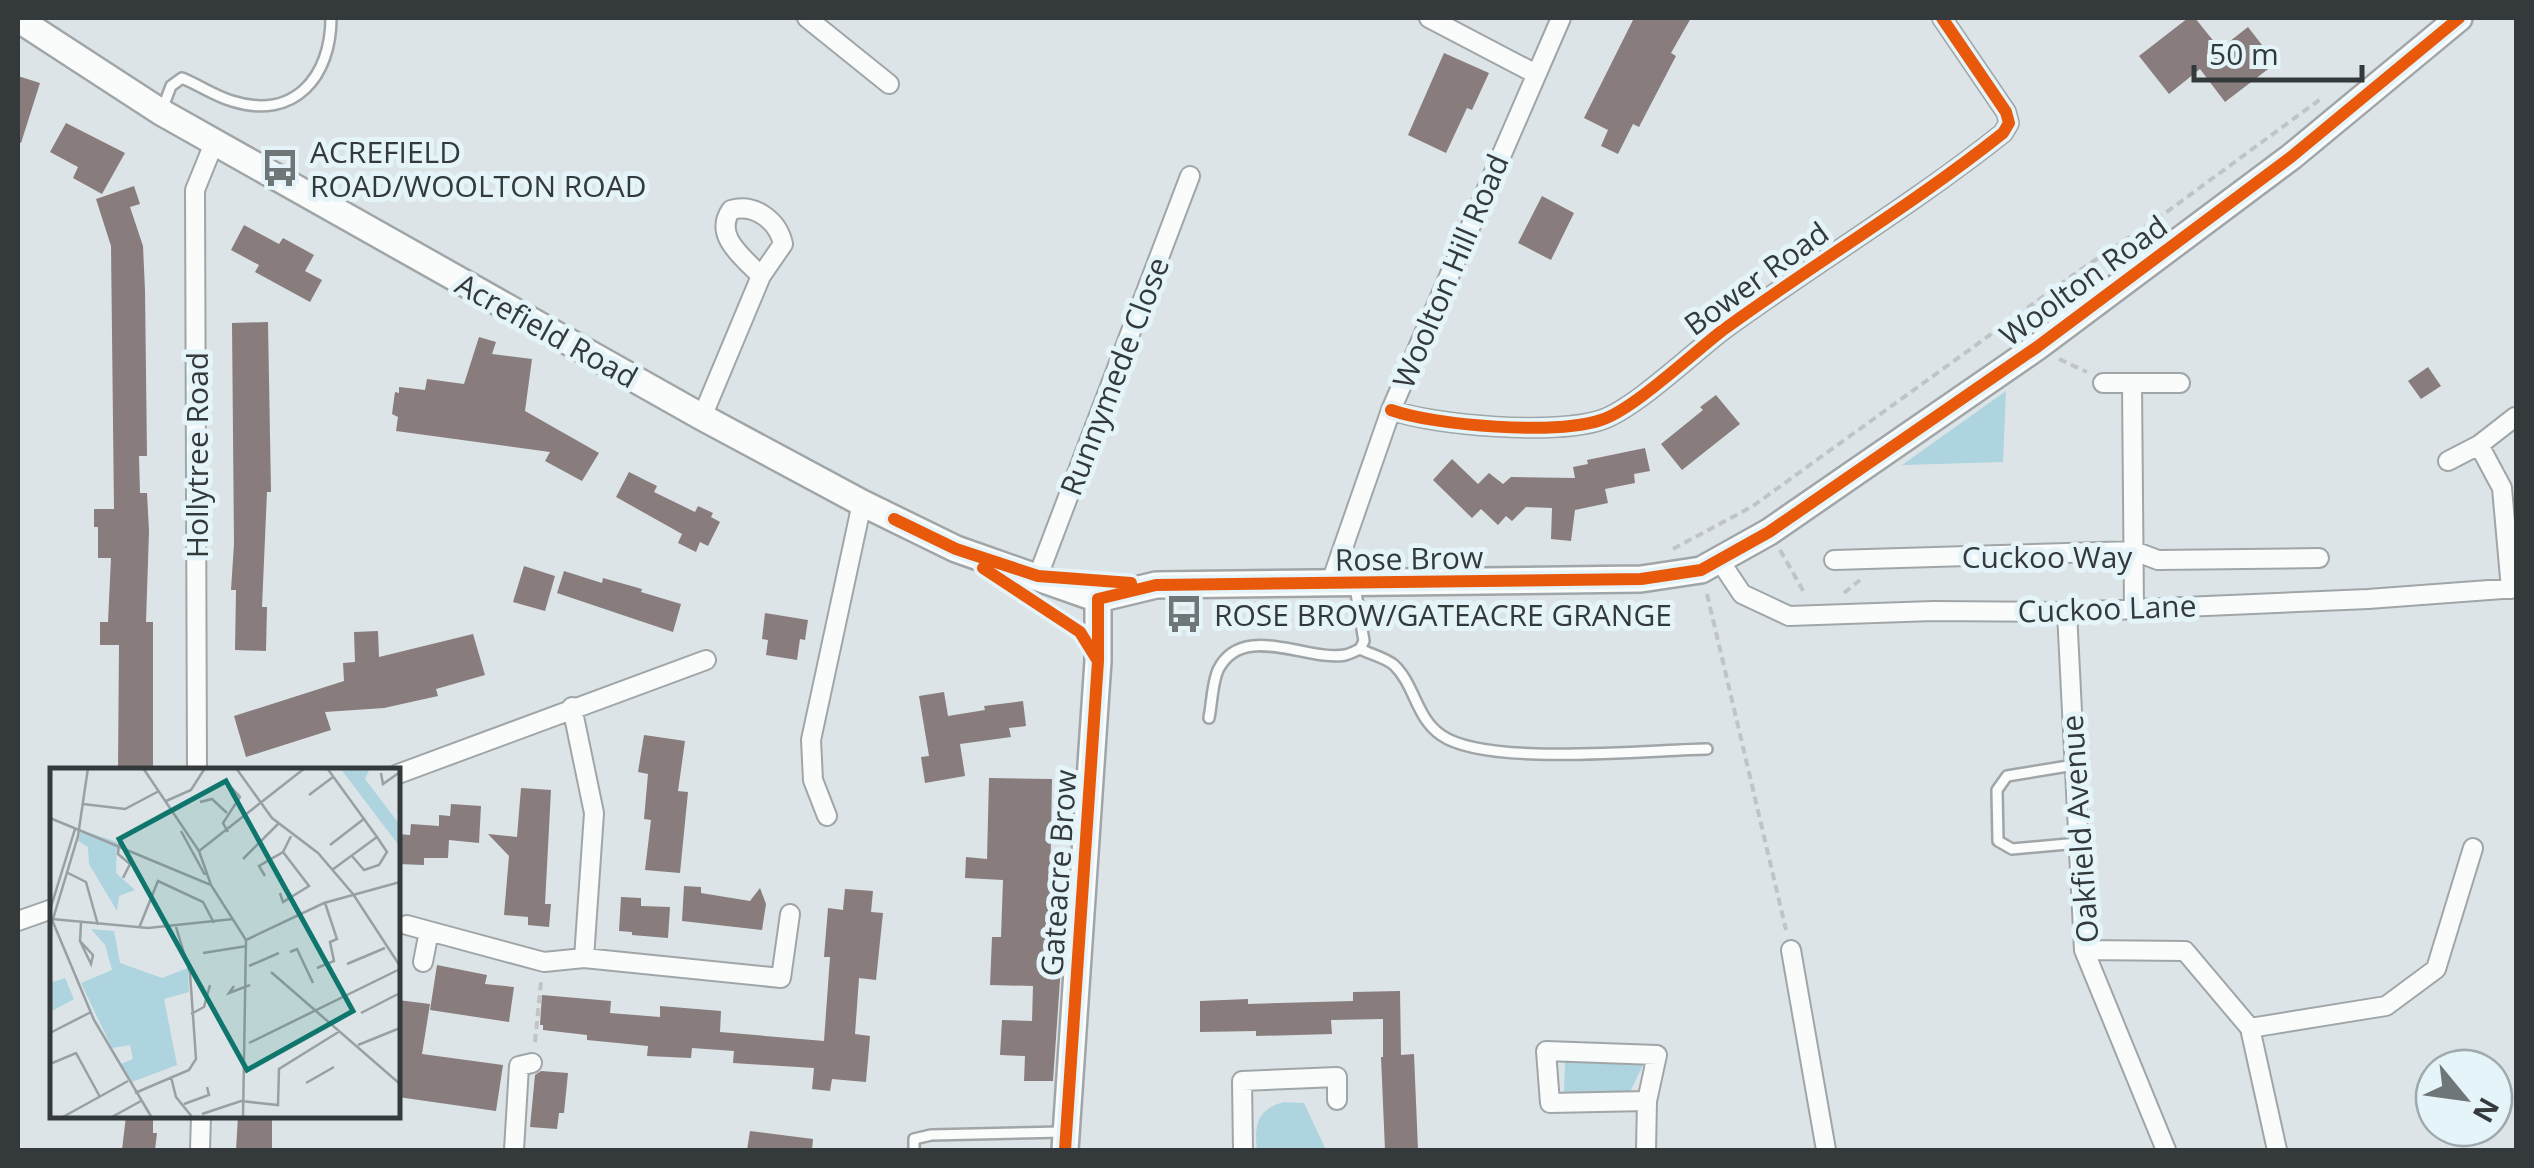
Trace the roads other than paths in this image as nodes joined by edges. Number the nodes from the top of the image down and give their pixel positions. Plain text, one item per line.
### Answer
1 (331, 18) edge
2 (807, 18) edge
3 (1429, 18) edge
4 (1561, 18) edge
5 (1942, 18) edge
6 (2459, 18) edge
7 (18, 19) edge
8 (1534, 72) junction
9 (889, 84) dead end
10 (160, 112) junction
11 (214, 143) junction
12 (1190, 176) dead end
13 (762, 276) dead end
14 (2103, 383) road end
15 (2180, 383) dead end
16 (2132, 385) junction
17 (1390, 410) junction
18 (2515, 417) edge
19 (702, 418) junction
20 (2479, 446) junction
21 (2448, 461) dead end
22 (862, 503) junction
23 (2134, 551) junction
24 (2320, 558) dead end
25 (1834, 560) dead end
26 (1710, 565) junction
27 (1038, 576) junction
28 (1342, 584) junction
29 (2514, 588) edge
30 (1098, 599) junction
31 (2134, 608) junction
32 (2067, 612) junction
33 (1360, 649) junction
34 (706, 660) dead end
35 (572, 707) junction
36 (1210, 718) dead end
37 (1707, 748) dead end
38 (2074, 766) junction
39 (197, 768) edge
40 (400, 773) edge
41 (827, 816) dead end
42 (2078, 843) junction
43 (2473, 848) dead end
44 (50, 910) edge
45 (790, 914) dead end
46 (18, 922) edge
47 (407, 924) dead end
48 (429, 931) junction
49 (1791, 950) road end
50 (2084, 950) junction
51 (584, 958) junction
52 (422, 962) dead end
53 (2250, 1028) junction
54 (532, 1063) road end
55 (1336, 1100) dead end
56 (1647, 1102) junction
57 (201, 1118) edge
58 (1065, 1141) edge
59 (200, 1150) edge
60 (514, 1150) edge
61 (914, 1150) edge
62 (1242, 1150) edge
63 (1646, 1150) edge
64 (1826, 1150) edge
65 (2166, 1150) edge
66 (2277, 1150) edge

1 - 10 lane
2 - 9 street
3 - 8 street
4 - 8 street, Woolton Hill Road
5 - 17 street, Bower Road
6 - 26 main road, Woolton Road
7 - 10 main road, Acrefield Road
8 - 17 street, Woolton Hill Road
10 - 11 main road, Acrefield Road
11 - 19 main road, Acrefield Road
11 - 39 street, Hollytree Road
12 - 27 street, Runnymede Close
13 - 19 street
14 - 16 street
15 - 16 street
16 - 23 street
17 - 28 street, Woolton Hill Road
18 - 20 street
19 - 22 main road, Acrefield Road
20 - 21 street
20 - 29 street
22 - 27 main road, Acrefield Road
22 - 41 street
23 - 24 street, Cuckoo Way
23 - 25 street, Cuckoo Way
23 - 31 street
26 - 28 main road, Rose Brow
26 - 32 street, Cuckoo Lane
27 - 30 main road, Acrefield Road
28 - 30 main road, Rose Brow
28 - 33 lane
29 - 31 street, Cuckoo Lane
30 - 58 main road, Gateacre Brow
31 - 32 street, Cuckoo Lane
32 - 38 street, Oakfield Avenue
33 - 36 lane
33 - 37 lane
34 - 35 street
35 - 40 street
35 - 51 street
38 - 42 street, Oakfield Avenue
38 - 42 lane
42 - 50 street, Oakfield Avenue
43 - 53 street
44 - 46 street
45 - 51 street
47 - 48 street
48 - 51 street
48 - 52 street
49 - 64 street
50 - 53 street
50 - 65 street, Oakfield Avenue
53 - 66 street
54 - 60 street
55 - 62 street
56 - 56 street
56 - 63 street
57 - 59 street
58 - 61 lane

